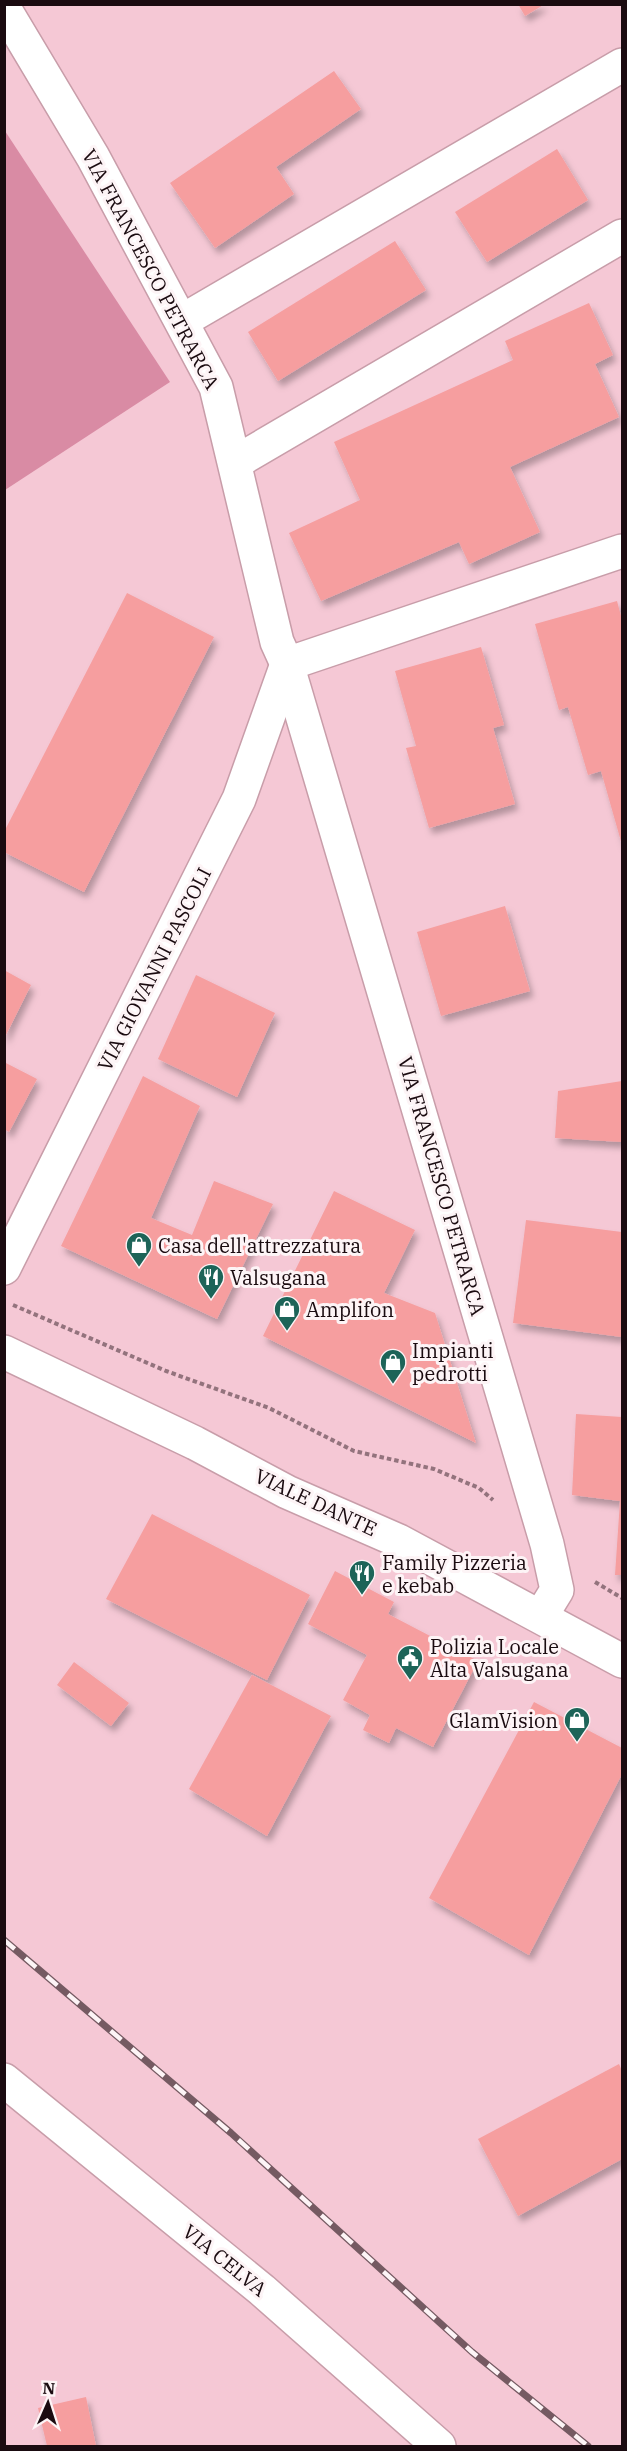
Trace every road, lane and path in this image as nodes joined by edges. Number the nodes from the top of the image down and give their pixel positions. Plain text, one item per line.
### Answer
1 (4, 8) edge
2 (622, 65) edge
3 (622, 236) edge
4 (182, 321) junction
5 (236, 462) junction
6 (622, 551) edge
7 (287, 664) junction
8 (260, 742) junction
9 (314, 754) junction
10 (4, 1268) edge
11 (15, 1305) dead end
12 (4, 1352) edge
13 (494, 1501) dead end
14 (541, 1616) junction
15 (622, 1661) edge
16 (4, 2080) edge
17 (439, 2446) edge

1 - 4 street, VIA FRANCESCO PETRARCA
2 - 4 street
3 - 5 street
4 - 5 street, VIA FRANCESCO PETRARCA
5 - 7 street, VIA FRANCESCO PETRARCA
6 - 7 street
7 - 8 street, VIA GIOVANNI PASCOLI
7 - 9 street, VIA FRANCESCO PETRARCA
8 - 9 street
8 - 10 street, VIA GIOVANNI PASCOLI
9 - 14 street, VIA FRANCESCO PETRARCA
11 - 13 path
12 - 14 street, VIALE DANTE
14 - 15 street, VIALE DANTE
16 - 17 street, VIA CELVA

